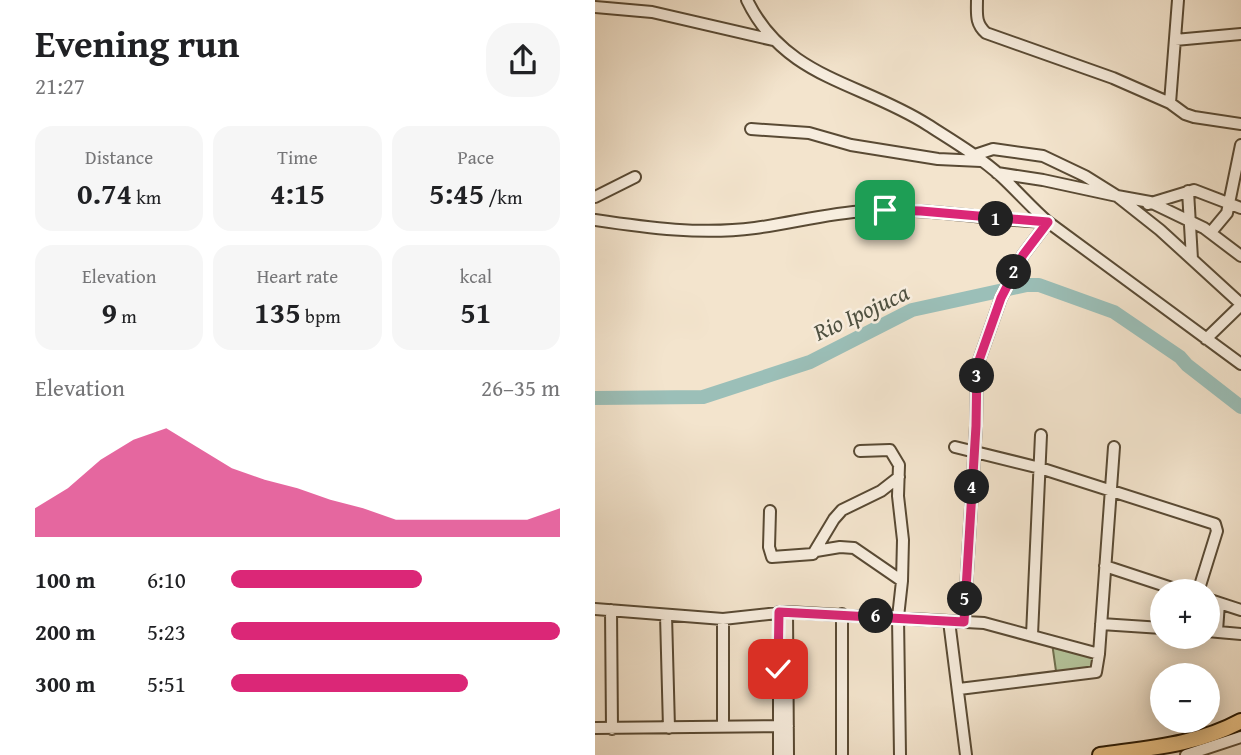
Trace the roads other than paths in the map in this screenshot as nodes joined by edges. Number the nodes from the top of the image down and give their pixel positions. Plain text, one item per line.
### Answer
1 (747, 0) edge
2 (977, 0) edge
3 (1178, 0) edge
4 (598, 7) edge
5 (757, 19) junction
6 (1241, 34) edge
7 (748, 36) junction
8 (773, 40) junction
9 (1175, 40) junction
10 (1170, 103) junction
11 (1241, 124) edge
12 (751, 129) dead end
13 (1241, 145) edge
14 (978, 158) junction
15 (997, 173) junction
16 (635, 177) dead end
17 (1188, 191) junction
18 (1117, 196) junction
19 (595, 197) edge
20 (1150, 202) junction
21 (1026, 203) junction
22 (1229, 203) junction
23 (1241, 208) edge
24 (1137, 212) junction
25 (595, 220) edge
26 (1019, 221) junction
27 (1190, 221) junction
28 (1048, 222) junction
29 (1212, 231) junction
30 (1241, 256) edge
31 (1192, 259) junction
32 (1241, 304) edge
33 (1206, 338) junction
34 (1241, 365) edge
35 (1041, 435) dead end
36 (955, 447) dead end
37 (1114, 447) dead end
38 (974, 450) junction
39 (860, 452) dead end
40 (1040, 468) junction
41 (899, 477) junction
42 (1110, 491) junction
43 (770, 511) dead end
44 (816, 551) junction
45 (1105, 565) junction
46 (1202, 579) edge
47 (1150, 580) edge
48 (902, 581) junction
49 (1220, 603) edge
50 (595, 609) edge
51 (611, 610) junction
52 (1241, 610) edge
53 (783, 612) junction
54 (842, 614) junction
55 (666, 615) junction
56 (898, 617) junction
57 (723, 619) junction
58 (949, 621) junction
59 (964, 622) junction
60 (1101, 624) junction
61 (1150, 627) edge
62 (1220, 632) edge
63 (1241, 634) edge
64 (1032, 635) junction
65 (1099, 654) junction
66 (958, 689) junction
67 (1241, 722) edge
68 (723, 726) junction
69 (783, 726) junction
70 (595, 728) edge
71 (669, 728) junction
72 (612, 729) junction
73 (1241, 737) edge
74 (1199, 749) edge
75 (1143, 752) edge
76 (779, 755) edge
77 (788, 755) edge
78 (842, 755) edge
79 (900, 755) edge
80 (966, 755) edge
81 (1100, 755) edge
82 (1186, 755) edge

1 - 5 street
2 - 10 street
3 - 9 street
4 - 7 street
5 - 7 street
5 - 8 street
6 - 9 street
7 - 8 street
8 - 14 street
9 - 10 street
10 - 11 street
12 - 14 street
13 - 22 street
14 - 15 street
14 - 18 street
15 - 18 street
15 - 21 street
16 - 19 street
17 - 20 street
17 - 22 street
17 - 27 street
18 - 20 street
18 - 24 street
20 - 24 street
20 - 27 street
21 - 26 street
21 - 28 street
22 - 23 street
22 - 29 street
24 - 31 street
25 - 26 street
26 - 28 street
27 - 29 street
27 - 31 street
28 - 33 street
28 - 38 street
29 - 30 street
31 - 32 street
32 - 33 street
33 - 34 street
35 - 40 street
36 - 38 street
37 - 42 street
38 - 40 street
38 - 59 street
39 - 41 street
40 - 42 street
40 - 64 street
41 - 44 street
41 - 48 street
42 - 45 street
42 - 46 street
43 - 44 street
44 - 48 street
45 - 47 street
45 - 60 street
48 - 56 street
49 - 52 street
50 - 51 street
51 - 55 street
51 - 72 street
53 - 54 street
53 - 57 street
53 - 69 street
54 - 56 street
54 - 78 street
55 - 57 street
55 - 71 street
56 - 58 street
56 - 79 street
57 - 68 street
58 - 59 street
58 - 66 street
59 - 64 street
60 - 61 street
60 - 65 street
62 - 63 street
64 - 65 street
65 - 66 street
66 - 80 street
67 - 74 main road
68 - 69 street
68 - 71 street
69 - 76 street
69 - 77 street
70 - 72 street
71 - 72 street
73 - 74 street
74 - 75 main road
74 - 82 street
75 - 81 main road

